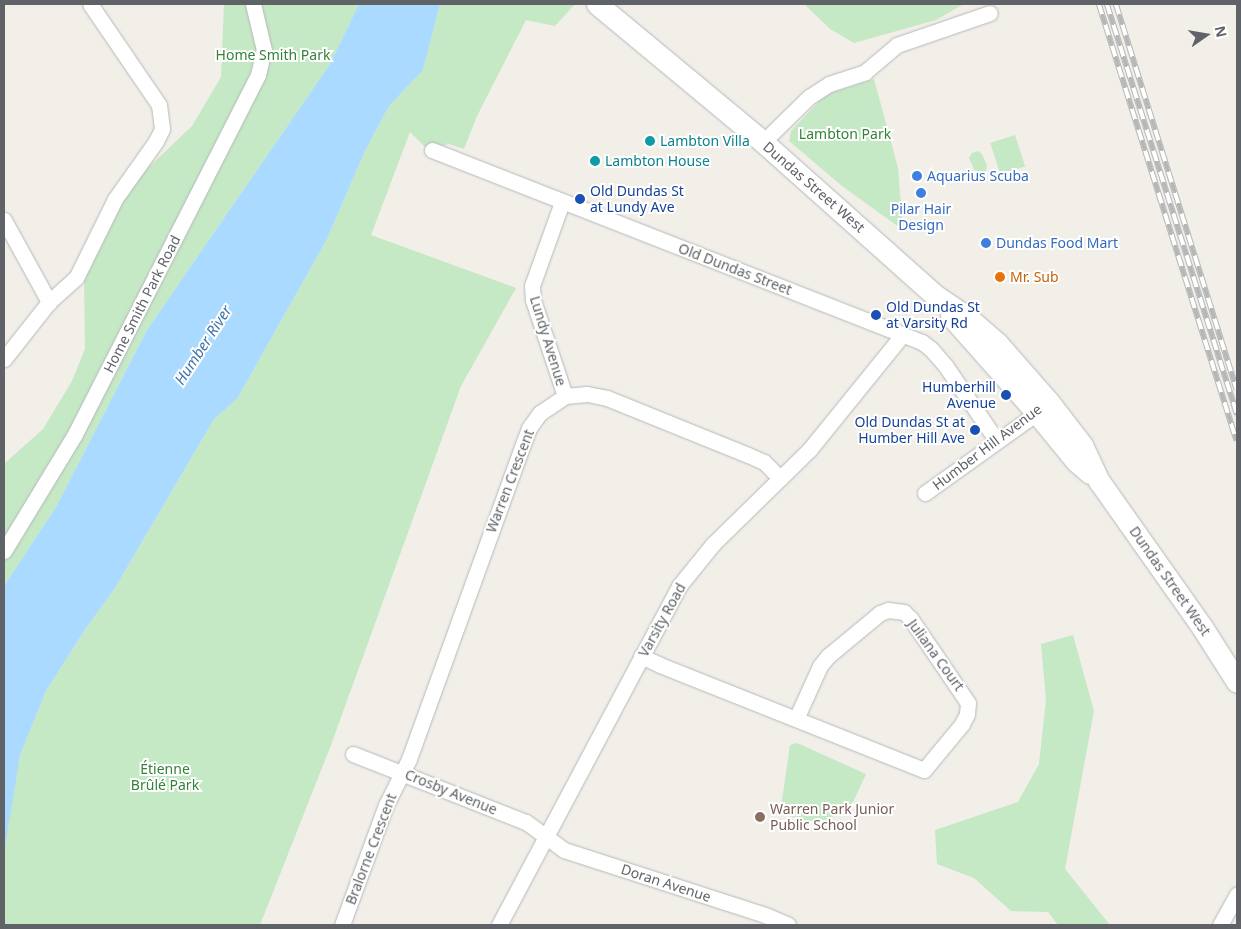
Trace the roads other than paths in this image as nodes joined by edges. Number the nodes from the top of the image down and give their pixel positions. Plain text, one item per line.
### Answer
1 (90, 4) edge
2 (253, 4) edge
3 (597, 4) edge
4 (990, 13) dead end
5 (763, 142) junction
6 (432, 150) dead end
7 (562, 202) junction
8 (4, 220) edge
9 (49, 302) junction
10 (903, 334) junction
11 (4, 359) edge
12 (565, 396) junction
13 (1042, 407) junction
14 (998, 441) junction
15 (780, 478) junction
16 (925, 493) dead end
17 (4, 551) edge
18 (1220, 653) junction
19 (641, 656) junction
20 (1237, 665) edge
21 (1237, 682) edge
22 (796, 719) junction
23 (353, 754) dead end
24 (402, 773) junction
25 (547, 836) junction
26 (1237, 894) edge
27 (342, 925) edge
28 (499, 925) edge
29 (788, 925) edge
30 (1220, 925) edge

1 - 9 street
2 - 17 street, Home Smith Park Road
3 - 5 main road, Dundas Street West
4 - 5 street
5 - 13 main road, Dundas Street West
6 - 7 street, Old Dundas Street
7 - 10 street, Old Dundas Street
7 - 12 street, Lundy Avenue
8 - 9 street
9 - 11 street
10 - 14 street, Old Dundas Street
10 - 15 street, Varsity Road
12 - 15 street, Warren Crescent
12 - 24 street, Warren Crescent
13 - 14 street, Humber Hill Avenue
13 - 18 main road, Dundas Street West
14 - 16 street, Humber Hill Avenue
15 - 19 street, Varsity Road
18 - 20 main road
18 - 21 main road, Dundas Street West
19 - 22 street, Juliana Court
19 - 25 street, Varsity Road
22 - 22 street, Juliana Court
23 - 24 street, Crosby Avenue
24 - 25 street, Crosby Avenue
24 - 27 street, Bralorne Crescent
25 - 28 street, Varsity Road
25 - 29 street, Doran Avenue
26 - 30 street

